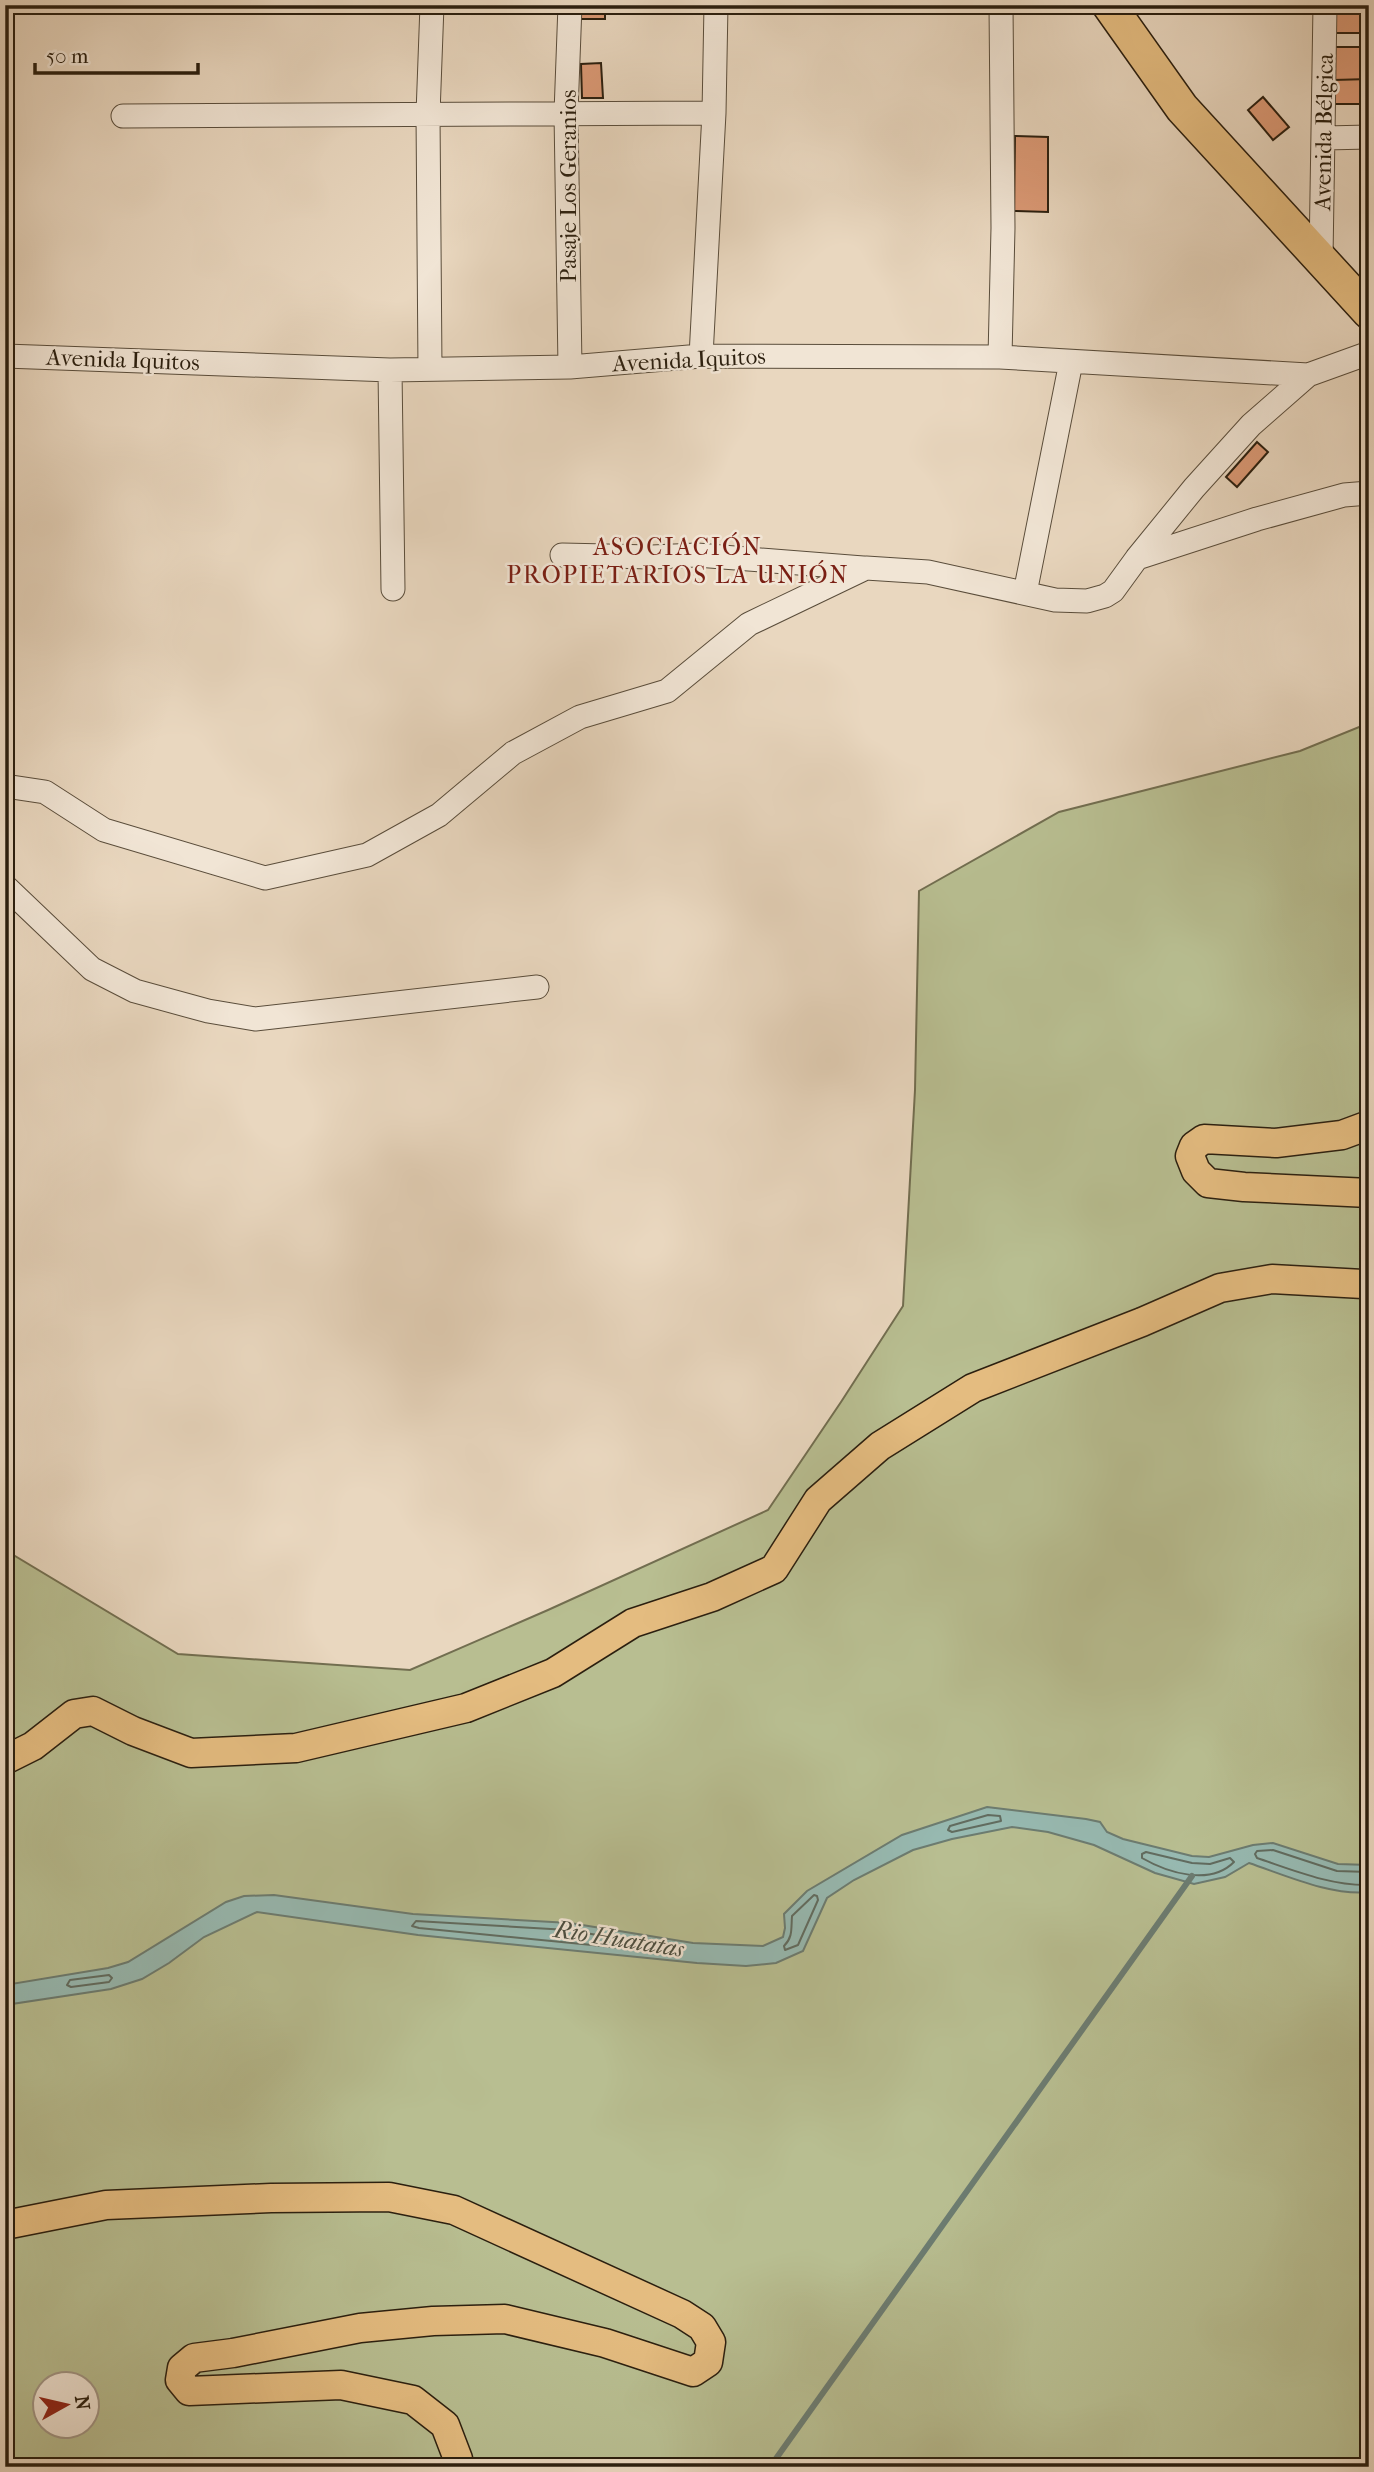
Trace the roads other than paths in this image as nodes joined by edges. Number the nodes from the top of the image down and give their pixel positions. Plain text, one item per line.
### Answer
1 (432, 5) edge
2 (569, 5) edge
3 (716, 5) edge
4 (1001, 5) edge
5 (1108, 5) edge
6 (1325, 5) edge
7 (566, 113) junction
8 (713, 113) junction
9 (428, 114) junction
10 (123, 116) dead end
11 (1369, 137) edge
12 (1325, 138) junction
13 (1321, 258) junction
14 (1369, 312) edge
15 (1369, 353) edge
16 (5, 356) edge
17 (701, 356) junction
18 (1000, 357) junction
19 (1071, 362) junction
20 (570, 368) junction
21 (430, 369) junction
22 (390, 370) junction
23 (1308, 375) junction
24 (1369, 493) edge
25 (562, 555) dead end
26 (1137, 558) junction
27 (866, 568) junction
28 (393, 589) dead end
29 (1025, 593) junction
30 (5, 786) edge
31 (5, 886) edge
32 (537, 987) dead end
33 (1369, 1125) edge
34 (1369, 1193) edge
35 (1369, 1282) edge
36 (5, 1760) edge
37 (5, 2225) edge
38 (455, 2467) edge

1 - 9 street
2 - 7 street, Pasaje Los Geranios
3 - 8 street
4 - 18 street
5 - 13 highway
6 - 12 street, Avenida Bélgica
7 - 8 street
7 - 9 street
7 - 20 street, Pasaje Los Geranios
8 - 17 street
9 - 10 street
9 - 21 street
11 - 12 street
12 - 13 street, Avenida Bélgica
13 - 14 highway
15 - 23 street, Avenida Iquitos
16 - 22 street, Avenida Iquitos
17 - 18 street, Avenida Iquitos
17 - 20 street, Avenida Iquitos
18 - 19 street, Avenida Iquitos
19 - 23 street, Avenida Iquitos
19 - 29 street
20 - 21 street, Avenida Iquitos
21 - 22 street, Avenida Iquitos
22 - 28 street
23 - 26 street
24 - 26 street
25 - 27 street
26 - 29 street
27 - 29 street
27 - 30 street
31 - 32 street
33 - 34 main road
35 - 36 main road
37 - 38 main road

